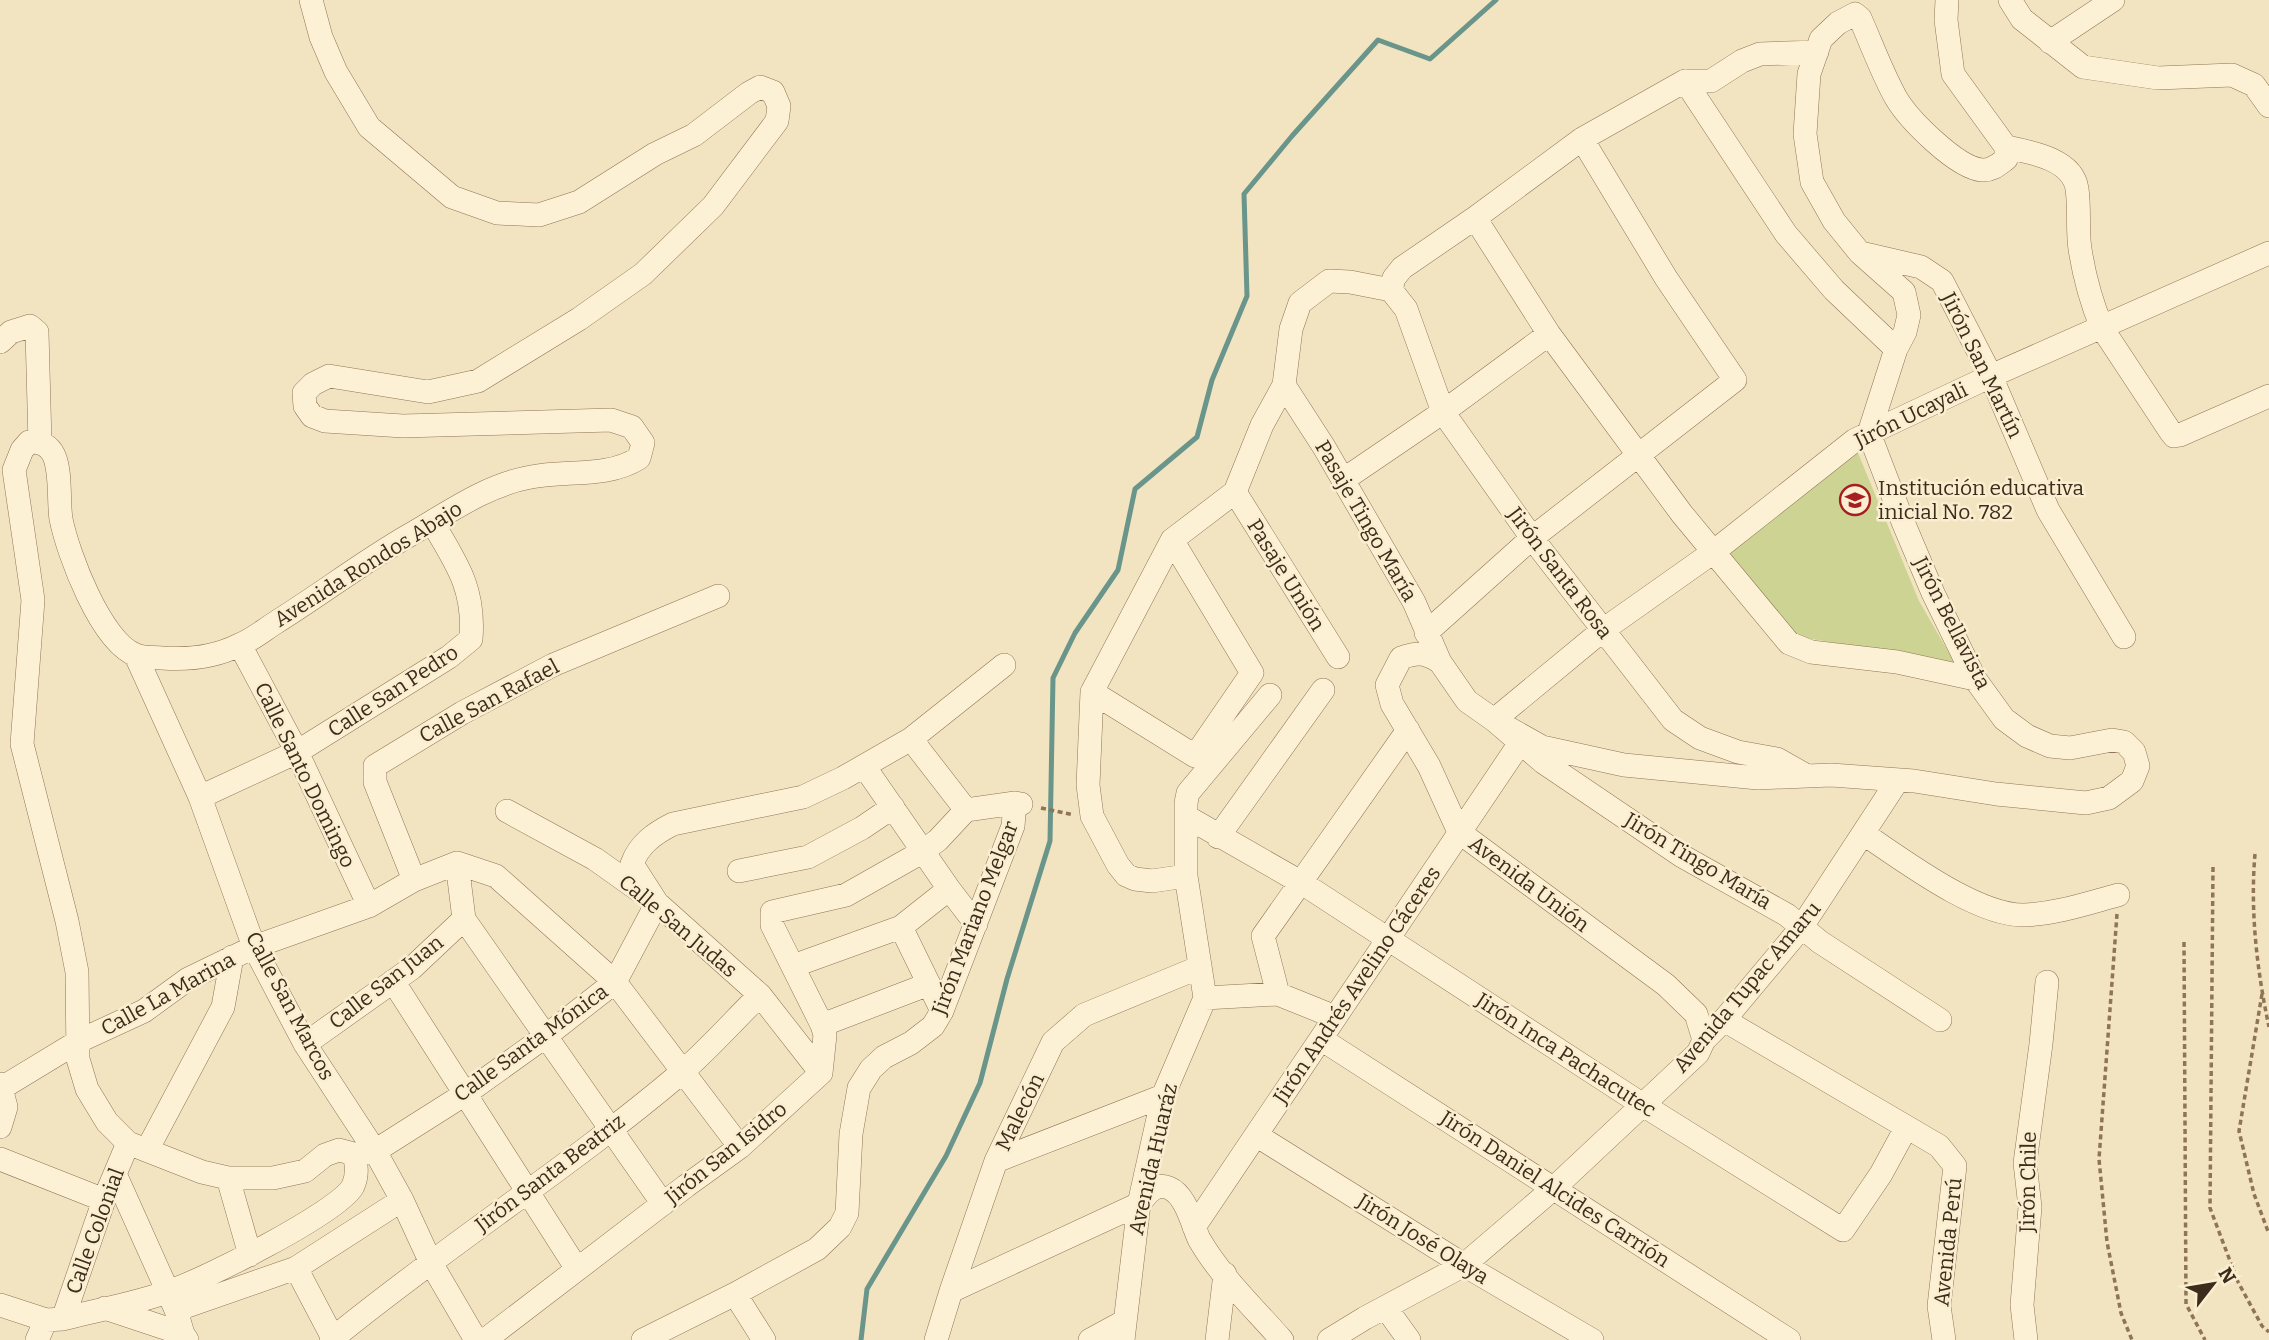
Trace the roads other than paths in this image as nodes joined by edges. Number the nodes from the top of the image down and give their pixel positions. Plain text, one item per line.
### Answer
1 (310, 0) edge
2 (1947, 0) edge
3 (2010, 0) edge
4 (2113, 0) edge
5 (2050, 43) junction
6 (1817, 52) junction
7 (1685, 81) junction
8 (2269, 106) edge
9 (1582, 139) junction
10 (2006, 147) junction
11 (1475, 218) junction
12 (1860, 253) junction
13 (2269, 253) edge
14 (1391, 290) junction
15 (2102, 328) junction
16 (1549, 334) junction
17 (0, 342) edge
18 (1896, 349) junction
19 (1991, 376) junction
20 (1284, 385) junction
21 (2269, 396) edge
22 (1443, 412) junction
23 (1869, 433) junction
24 (40, 443) junction
25 (1639, 454) junction
26 (1343, 480) junction
27 (1235, 492) junction
28 (432, 522) junction
29 (1532, 538) junction
30 (1172, 540) junction
31 (1712, 552) junction
32 (718, 596) dead end
33 (1602, 630) junction
34 (1426, 633) junction
35 (2124, 637) dead end
36 (240, 645) junction
37 (136, 656) junction
38 (1338, 657) dead end
39 (1440, 662) junction
40 (1004, 665) dead end
41 (1975, 679) junction
42 (1323, 690) dead end
43 (1092, 692) junction
44 (1270, 695) dead end
45 (1494, 720) junction
46 (1408, 730) junction
47 (911, 739) junction
48 (1520, 743) junction
49 (297, 752) junction
50 (864, 766) junction
51 (1807, 776) junction
52 (1898, 780) junction
53 (200, 797) junction
54 (893, 807) junction
55 (966, 810) junction
56 (507, 811) dead end
57 (1187, 817) junction
58 (1459, 832) junction
59 (1864, 834) junction
60 (1219, 837) junction
61 (922, 852) junction
62 (457, 863) junction
63 (739, 872) dead end
64 (1186, 876) junction
65 (414, 880) junction
66 (1302, 883) junction
67 (949, 889) junction
68 (2118, 895) road end
69 (657, 903) junction
70 (369, 906) junction
71 (464, 919) junction
72 (976, 924) junction
73 (901, 927) junction
74 (1801, 928) junction
75 (1387, 939) junction
76 (254, 947) junction
77 (232, 957) junction
78 (793, 965) junction
79 (1199, 967) junction
80 (393, 981) junction
81 (615, 982) junction
82 (2047, 982) dead end
83 (929, 984) junction
84 (1278, 994) junction
85 (760, 995) junction
86 (1205, 998) junction
87 (942, 1011) junction
88 (1335, 1017) junction
89 (1724, 1020) junction
90 (1940, 1020) dead end
91 (822, 1025) junction
92 (546, 1036) junction
93 (1321, 1039) junction
94 (1704, 1040) junction
95 (79, 1041) junction
96 (305, 1044) junction
97 (682, 1071) junction
98 (821, 1073) junction
99 (0, 1087) edge
100 (465, 1094) junction
101 (1163, 1096) junction
102 (1643, 1105) junction
103 (0, 1127) edge
104 (612, 1128) junction
105 (1906, 1128) junction
106 (1256, 1135) junction
107 (137, 1146) junction
108 (740, 1147) junction
109 (365, 1152) junction
110 (0, 1159) edge
111 (996, 1161) junction
112 (115, 1174) junction
113 (228, 1178) junction
114 (1554, 1188) junction
115 (527, 1191) junction
116 (104, 1200) junction
117 (402, 1200) junction
118 (663, 1204) junction
119 (1139, 1204) junction
120 (1194, 1227) junction
121 (250, 1255) junction
122 (431, 1263) junction
123 (1464, 1265) junction
124 (296, 1268) junction
125 (576, 1269) junction
126 (1225, 1274) junction
127 (951, 1291) junction
128 (735, 1294) junction
129 (172, 1301) junction
130 (0, 1305) edge
131 (105, 1308) junction
132 (1386, 1308) junction
133 (49, 1326) edge
134 (1124, 1331) edge
135 (1580, 1337) edge
136 (184, 1338) edge
137 (332, 1339) edge
138 (476, 1340) edge
139 (485, 1340) edge
140 (643, 1340) edge
141 (764, 1340) edge
142 (936, 1340) edge
143 (1090, 1340) edge
144 (1217, 1340) edge
145 (1282, 1340) edge
146 (1329, 1340) edge
147 (1409, 1340) edge
148 (1789, 1340) edge
149 (1944, 1340) edge
150 (2026, 1340) edge

1 - 28 street, Avenida Rondos Abajo
2 - 10 street
3 - 5 street
4 - 5 street
5 - 8 street
6 - 7 street
6 - 10 street
6 - 12 street
7 - 9 street
7 - 18 street
9 - 11 street
9 - 25 street
10 - 15 street
11 - 14 street
11 - 16 street
12 - 18 street
12 - 19 street, Jirón San Martín
13 - 15 street, Jirón Ucayali
14 - 20 street
14 - 22 street, Jirón Santa Rosa
15 - 19 street, Jirón Ucayali
15 - 21 street
16 - 22 street
16 - 25 street
17 - 24 street
18 - 23 street
19 - 23 street, Jirón Ucayali
19 - 35 street, Jirón San Martín
20 - 26 street, Pasaje Tingo María
20 - 27 street
22 - 26 street
22 - 29 street, Jirón Santa Rosa
23 - 31 street, Jirón Ucayali
23 - 41 street, Jirón Bellavista
24 - 37 street
24 - 95 street
25 - 29 street
25 - 31 street
26 - 34 street, Pasaje Tingo María
27 - 30 street
27 - 38 street, Pasaje Unión
28 - 36 street, Avenida Rondos Abajo
28 - 49 street, Calle San Pedro
29 - 33 street, Jirón Santa Rosa
29 - 34 street
30 - 43 street
30 - 43 street
31 - 33 street, Jirón Ucayali
31 - 41 street
32 - 65 street, Calle San Rafael
33 - 45 street, Jirón Ucayali
33 - 51 street, Jirón Santa Rosa
34 - 39 street, Pasaje Tingo María
36 - 37 street, Avenida Rondos Abajo
36 - 49 street, Calle Santo Domingo
37 - 53 street, Calle San Marcos
39 - 45 street, Jirón Bellavista
39 - 46 street, Avenida Unión
40 - 47 street
41 - 52 street, Jirón Bellavista
42 - 60 street
43 - 64 street
44 - 57 street
45 - 48 street, Jirón Tingo María
45 - 51 street, Jirón Bellavista
46 - 58 street, Avenida Unión
46 - 66 street
47 - 50 street
47 - 55 street
48 - 58 street, Jirón Andrés Avelino Cáceres
48 - 74 street, Jirón Tingo María
49 - 53 street, Calle San Pedro
49 - 70 street, Calle Santo Domingo
50 - 54 street
50 - 69 street
51 - 52 street, Jirón Bellavista
52 - 59 street, Avenida Tupac Amaru
53 - 76 street, Calle San Marcos
54 - 61 street
54 - 63 street
55 - 61 street
55 - 72 street, Jirón Mariano Melgar
56 - 69 street, Calle San Judas
57 - 60 street, Jirón Inca Pachacutec
57 - 64 street
58 - 75 street, Jirón Andrés Avelino Cáceres
58 - 94 street, Avenida Unión
59 - 68 street
59 - 74 street, Avenida Tupac Amaru
60 - 66 street, Jirón Inca Pachacutec
61 - 67 street
61 - 78 street
62 - 65 street, Calle La Marina
62 - 71 street
62 - 81 street
64 - 79 street
65 - 70 street, Calle La Marina
66 - 75 street, Jirón Inca Pachacutec
66 - 84 street
67 - 72 street
67 - 73 street
69 - 81 street, Calle Santa Mónica
69 - 85 street, Calle San Judas
70 - 76 street, Calle La Marina
71 - 80 street, Calle San Juan
71 - 92 street
72 - 87 street, Jirón Mariano Melgar
73 - 78 street
73 - 83 street
74 - 89 street, Avenida Tupac Amaru
74 - 90 street, Jirón Tingo María
75 - 88 street, Jirón Andrés Avelino Cáceres
75 - 102 street, Jirón Inca Pachacutec
76 - 77 street, Calle La Marina
76 - 96 street, Calle San Marcos
77 - 95 street, Calle La Marina
77 - 107 street, Calle Colonial
78 - 91 street
79 - 86 street
79 - 111 street, Malecón
80 - 96 street, Calle San Juan
80 - 100 street
81 - 92 street, Calle Santa Mónica
81 - 97 street
82 - 150 street, Jirón Chile
83 - 87 street
83 - 91 street
84 - 86 street
84 - 88 street
85 - 97 street, Jirón Santa Beatriz
85 - 98 street, Calle San Judas
86 - 101 street, Avenida Huaráz
87 - 128 street, Jirón Mariano Melgar
88 - 93 street, Jirón Andrés Avelino Cáceres
89 - 94 street, Avenida Tupac Amaru
89 - 105 street
91 - 98 street
92 - 100 street, Calle Santa Mónica
92 - 104 street
93 - 106 street, Jirón Andrés Avelino Cáceres
93 - 114 street, Jirón Daniel Alcides Carrión
94 - 102 street, Avenida Tupac Amaru
95 - 99 street, Calle La Marina
95 - 107 street
96 - 109 street, Calle San Marcos
97 - 104 street, Jirón Santa Beatriz
97 - 108 street
98 - 108 street, Jirón San Isidro
99 - 103 street
100 - 109 street, Calle Santa Mónica
100 - 115 street
101 - 111 street
101 - 119 street, Avenida Huaráz
102 - 105 street, Jirón Inca Pachacutec
102 - 114 street, Avenida Tupac Amaru
104 - 115 street, Jirón Santa Beatriz
104 - 118 street
105 - 149 street, Avenida Perú
106 - 120 street, Jirón Andrés Avelino Cáceres
106 - 123 street, Jirón José Olaya
107 - 112 street, Calle Colonial
107 - 113 street
108 - 118 street, Jirón San Isidro
109 - 113 street
109 - 117 street, Calle San Marcos
109 - 121 street
110 - 116 street
111 - 127 street, Malecón
112 - 116 street, Calle Colonial
112 - 129 street
113 - 121 street
114 - 123 street, Avenida Tupac Amaru
114 - 148 street, Jirón Daniel Alcides Carrión
115 - 122 street, Jirón Santa Beatriz
115 - 125 street
116 - 133 street, Calle Colonial
117 - 122 street, Calle San Marcos
117 - 124 street
118 - 125 street, Jirón San Isidro
119 - 120 street
119 - 127 street
119 - 134 street, Avenida Huaráz
120 - 126 street
121 - 129 street
122 - 137 street, Jirón Santa Beatriz
122 - 138 street, Calle San Marcos
123 - 132 street, Avenida Tupac Amaru
123 - 135 street, Jirón José Olaya
124 - 129 street
124 - 137 street
125 - 139 street, Jirón San Isidro
126 - 144 street
126 - 145 street
127 - 142 street, Malecón
128 - 140 street, Jirón Mariano Melgar
128 - 141 street
129 - 131 street
129 - 136 street
130 - 133 street
131 - 133 street
131 - 136 street
132 - 146 street, Avenida Tupac Amaru
132 - 147 street
134 - 143 street

